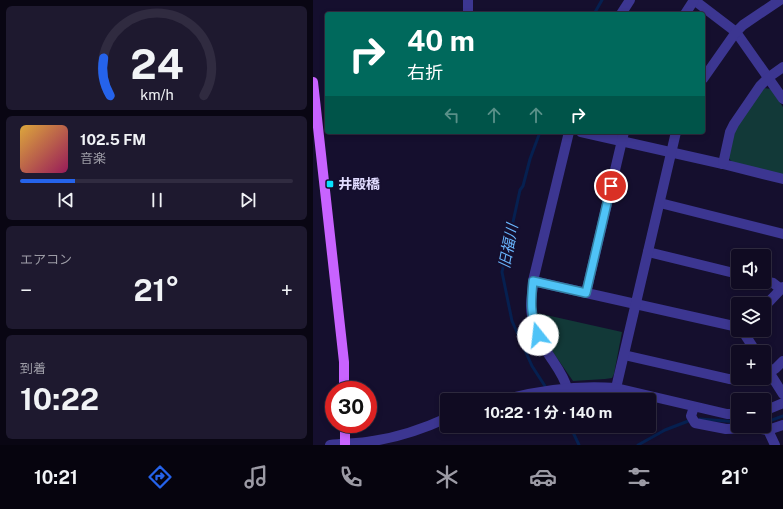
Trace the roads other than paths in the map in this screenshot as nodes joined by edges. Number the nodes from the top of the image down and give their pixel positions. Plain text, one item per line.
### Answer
1 (468, 0) edge
2 (630, 0) edge
3 (694, 0) edge
4 (780, 0) edge
5 (468, 12) edge
6 (622, 12) edge
7 (686, 12) edge
8 (736, 32) junction
9 (783, 66) edge
10 (705, 76) edge
11 (769, 77) junction
12 (313, 82) edge
13 (783, 99) edge
14 (569, 134) edge
15 (602, 134) edge
16 (676, 134) edge
17 (623, 136) edge
18 (672, 152) junction
19 (317, 157) edge
20 (723, 164) junction
21 (783, 179) edge
22 (660, 203) junction
23 (783, 234) edge
24 (648, 252) junction
25 (731, 272) edge
26 (533, 281) junction
27 (771, 283) edge
28 (782, 288) edge
29 (586, 293) junction
30 (771, 300) edge
31 (636, 304) junction
32 (731, 325) edge
33 (623, 355) junction
34 (783, 361) edge
35 (771, 368) edge
36 (771, 378) edge
37 (731, 379) edge
38 (344, 381) edge
39 (616, 388) junction
40 (563, 389) junction
41 (528, 393) edge
42 (783, 394) edge
43 (783, 404) edge
44 (694, 407) junction
45 (771, 408) edge
46 (731, 414) edge
47 (440, 421) edge
48 (783, 425) edge
49 (731, 428) edge
50 (771, 429) edge
51 (345, 433) edge
52 (769, 433) edge
53 (345, 444) edge
54 (330, 445) edge
55 (775, 445) edge

1 - 5 street
2 - 6 street
3 - 7 street
3 - 8 street
4 - 8 street
8 - 10 street
8 - 11 street
9 - 11 street
11 - 13 street
11 - 20 street
12 - 19 main road
14 - 26 street
15 - 17 street
16 - 18 street
17 - 18 street
17 - 29 street
18 - 20 street
18 - 22 street
19 - 38 main road
20 - 21 street
22 - 23 street
22 - 24 street
24 - 25 street
24 - 31 street
26 - 29 street
26 - 40 street
27 - 28 street
28 - 30 street
29 - 31 street
31 - 32 street
31 - 33 street
33 - 37 street
33 - 39 street
34 - 35 street
36 - 42 street
39 - 40 street
39 - 44 street
40 - 41 street
43 - 45 street
44 - 46 street
44 - 49 street
47 - 53 street
48 - 50 street
51 - 53 main road
52 - 55 street
53 - 54 street

